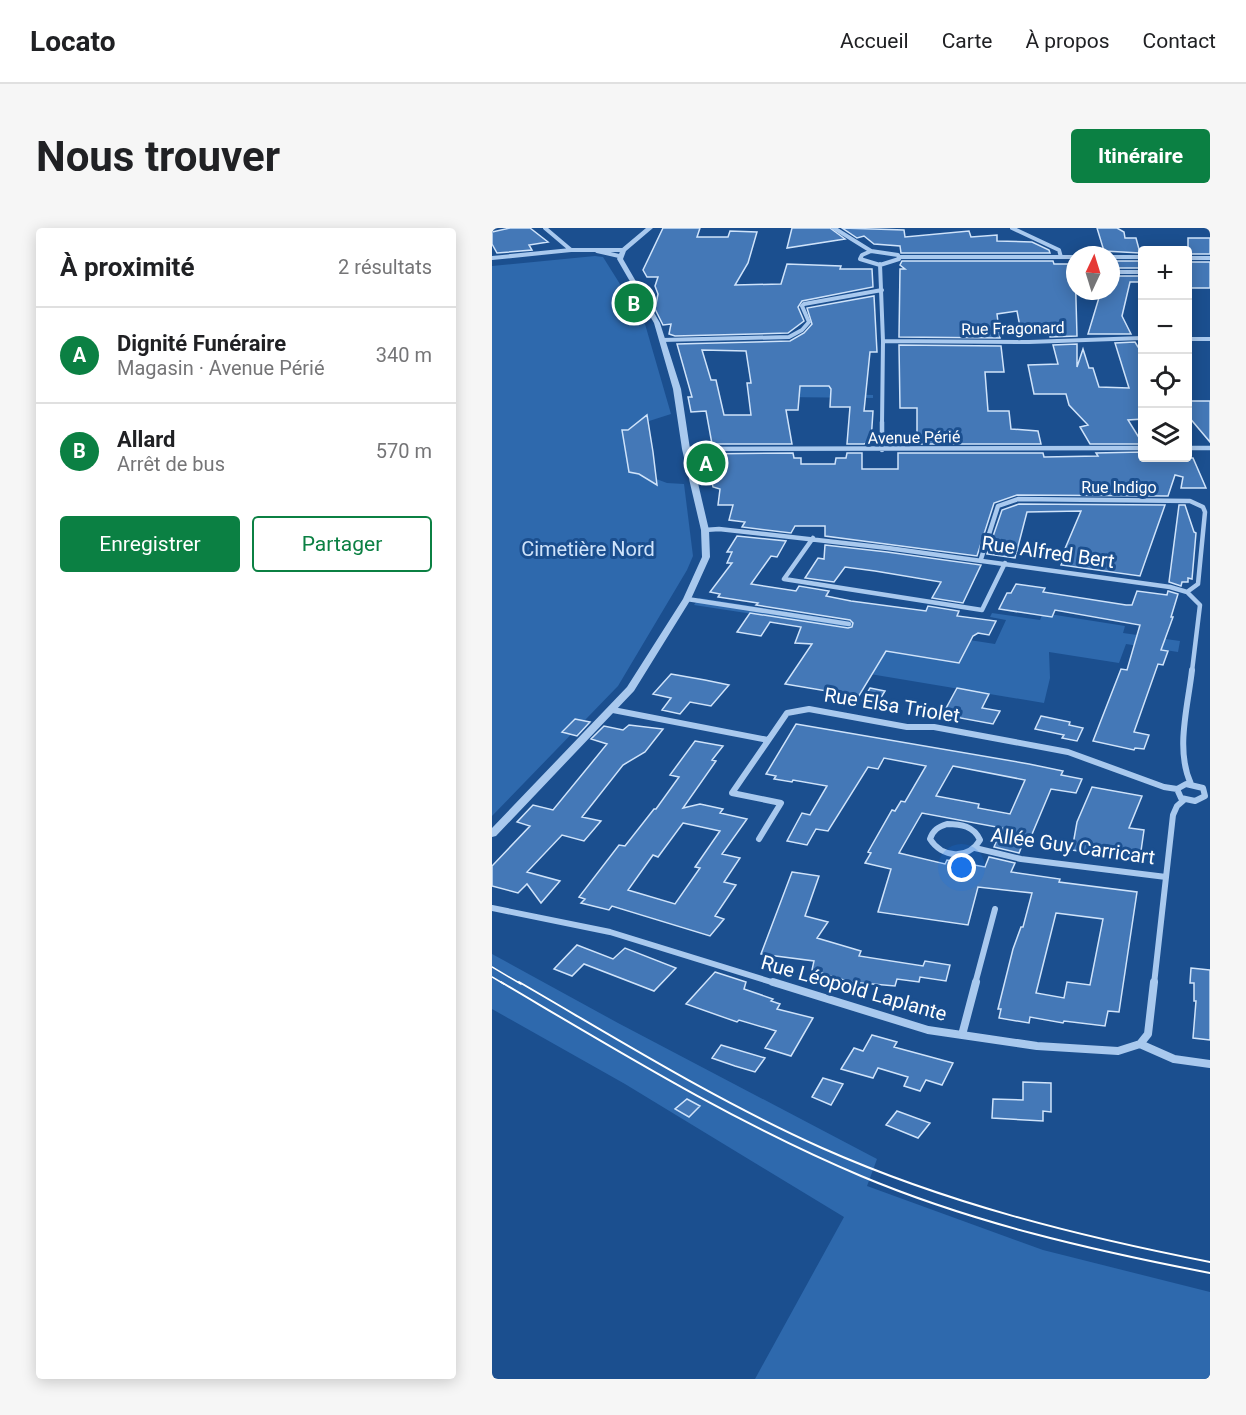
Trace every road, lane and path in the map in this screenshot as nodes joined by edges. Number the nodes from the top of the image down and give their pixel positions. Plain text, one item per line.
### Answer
1 (545, 228) edge
2 (650, 228) edge
3 (834, 228) edge
4 (1012, 228) edge
5 (588, 249) junction
6 (571, 250) junction
7 (871, 251) junction
8 (621, 253) junction
9 (900, 257) junction
10 (1061, 257) junction
11 (1066, 257) edge
12 (1120, 257) edge
13 (1138, 257) edge
14 (492, 258) edge
15 (1192, 258) edge
16 (1210, 258) edge
17 (880, 264) junction
18 (1138, 272) edge
19 (1120, 273) edge
20 (882, 290) junction
21 (1138, 338) edge
22 (1192, 339) edge
23 (1210, 339) edge
24 (662, 340) junction
25 (883, 341) junction
26 (1138, 448) edge
27 (1192, 448) edge
28 (1210, 448) edge
29 (686, 449) junction
30 (882, 450) junction
31 (705, 530) junction
32 (813, 538) junction
33 (981, 559) junction
34 (1005, 563) junction
35 (1187, 592) junction
36 (687, 599) junction
37 (849, 624) dead end
38 (613, 710) junction
39 (768, 740) junction
40 (1191, 784) junction
41 (1176, 789) junction
42 (1208, 793) edge
43 (1185, 800) junction
44 (492, 834) edge
45 (759, 839) dead end
46 (975, 849) junction
47 (1166, 877) junction
48 (492, 908) edge
49 (995, 909) dead end
50 (962, 1035) junction
51 (1140, 1044) junction
52 (1210, 1064) edge

1 - 6 street
2 - 8 street
3 - 7 street
4 - 10 street
5 - 6 street
5 - 8 street
5 - 8 street
6 - 14 street
7 - 9 street
7 - 17 street
8 - 24 street
9 - 10 street
9 - 17 street
10 - 11 street
12 - 13 street
15 - 16 street
17 - 20 street
18 - 19 street
20 - 24 street
20 - 25 street
21 - 25 street, Rue Fragonard
22 - 23 street
24 - 29 street
25 - 30 street
26 - 30 street, Avenue Périé
27 - 28 street
29 - 30 street, Avenue Périé
29 - 31 street
31 - 32 street, Rue Alfred Bert
31 - 36 street
32 - 33 street, Rue Alfred Bert
32 - 34 street
33 - 34 street, Rue Alfred Bert
33 - 35 street, Rue Indigo
34 - 35 street, Rue Alfred Bert
35 - 40 street
36 - 37 street
36 - 38 street
38 - 39 street
38 - 44 street
39 - 41 street, Rue Elsa Triolet
39 - 45 street, Rue Elsa Triolet
40 - 41 street
40 - 42 street
41 - 43 street
42 - 43 street
43 - 47 street
46 - 46 street, Allée Guy Carricart
46 - 47 street, Allée Guy Carricart
47 - 51 street
48 - 50 street, Rue Léopold Laplante
49 - 50 street
50 - 51 street, Rue Léopold Laplante
51 - 52 street

